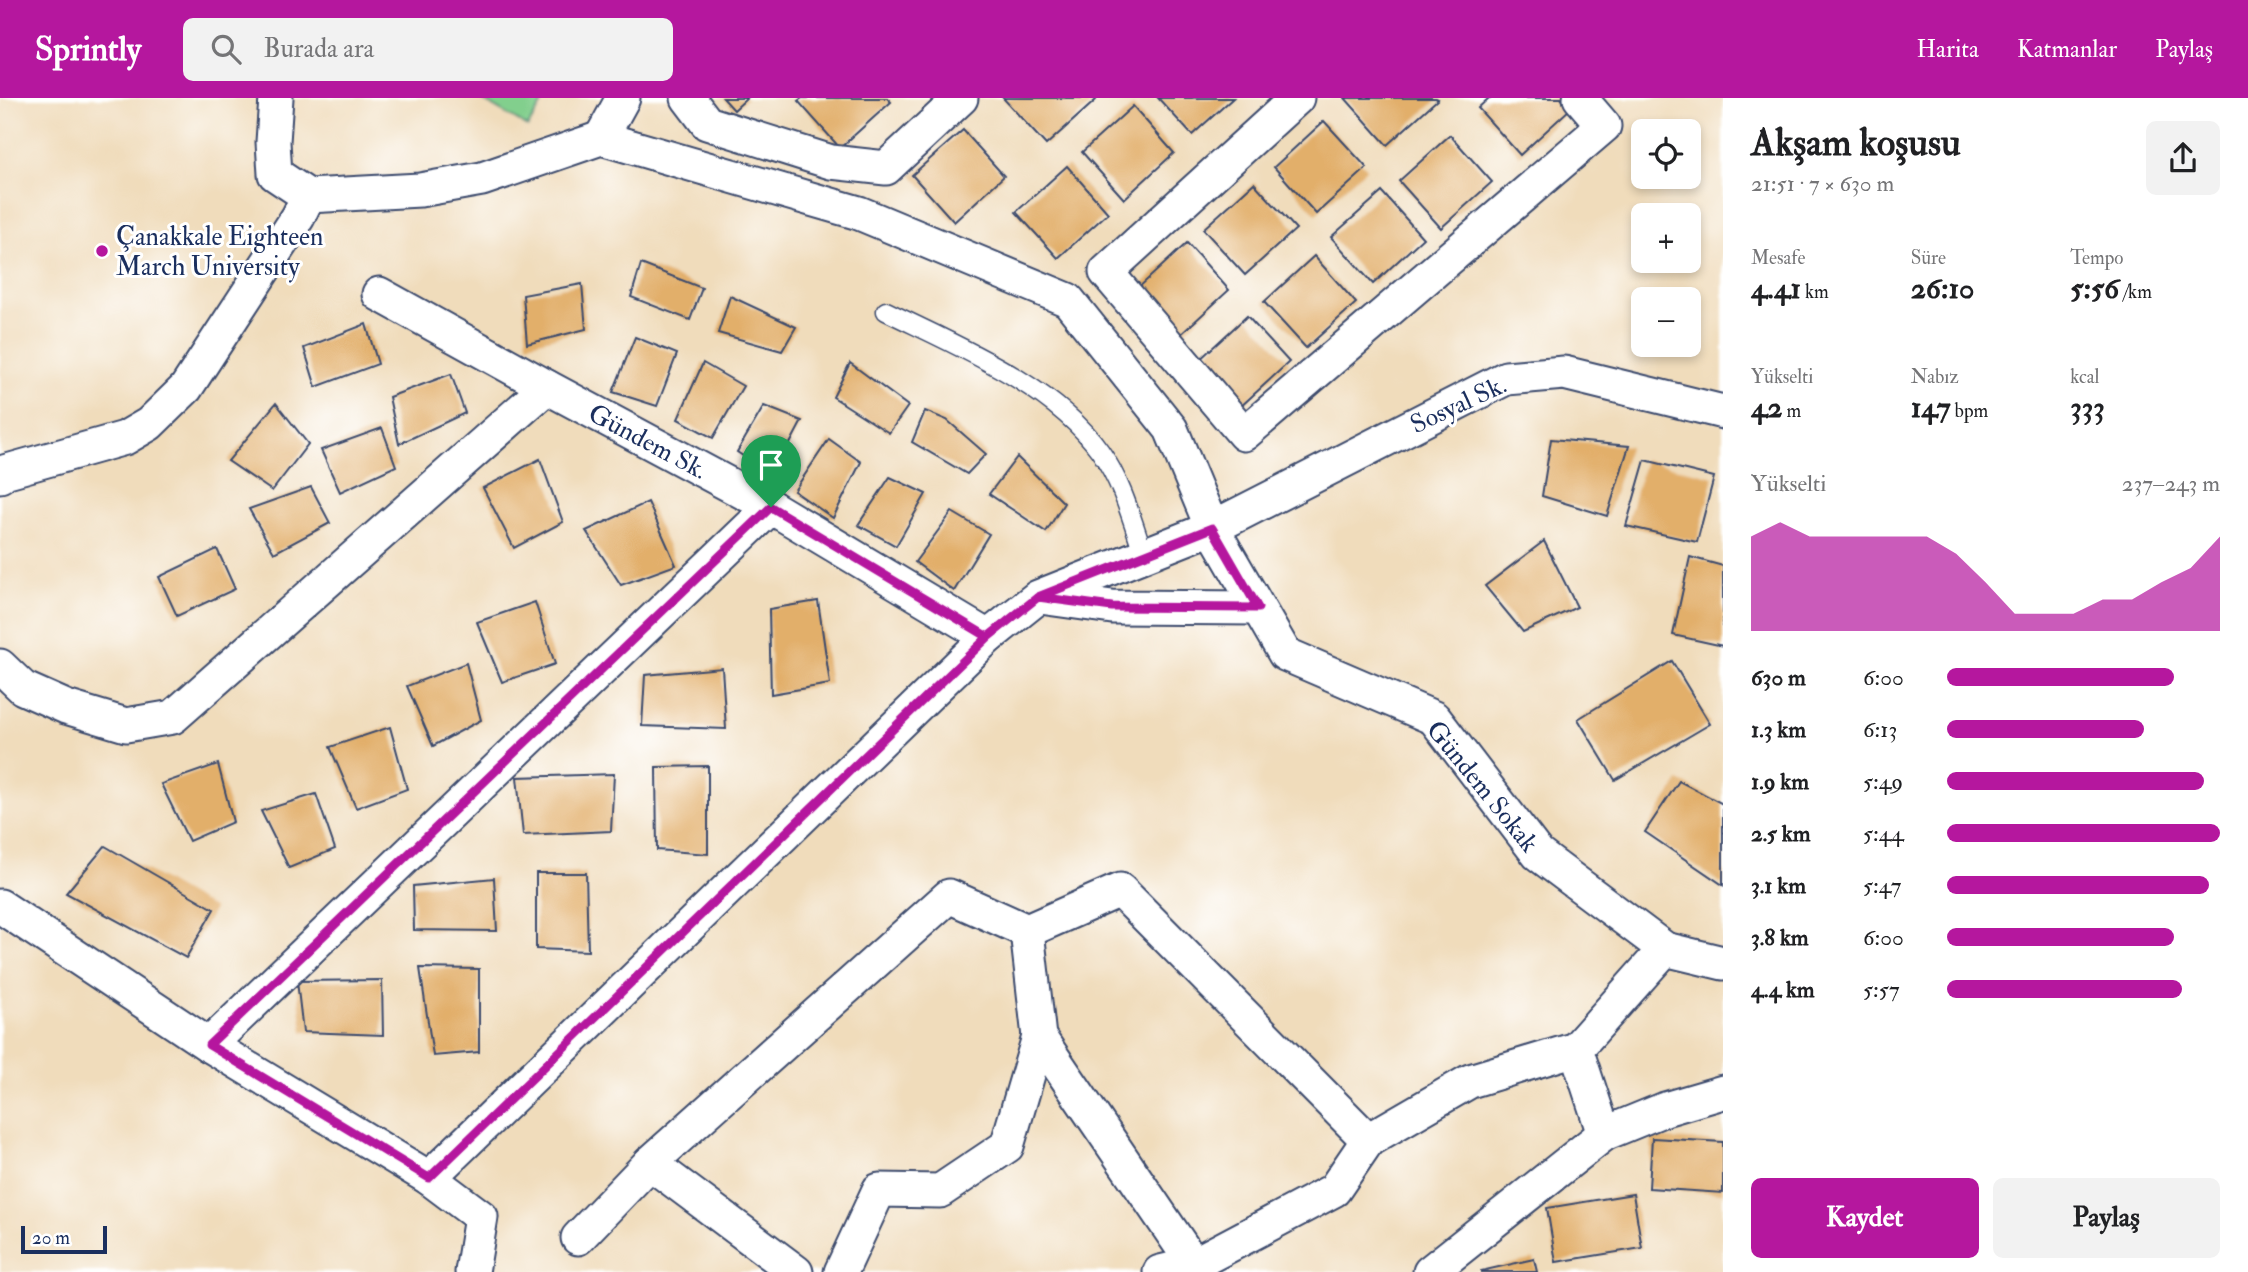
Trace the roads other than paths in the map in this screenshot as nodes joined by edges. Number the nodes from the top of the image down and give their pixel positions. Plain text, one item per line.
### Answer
1 (276, 98) edge
2 (623, 98) edge
3 (688, 98) edge
4 (961, 98) edge
5 (1297, 98) edge
6 (1580, 98) edge
7 (601, 138) junction
8 (308, 196) junction
9 (379, 294) dead end
10 (886, 311) dead end
11 (547, 387) junction
12 (1723, 412) edge
13 (0, 476) edge
14 (771, 507) junction
15 (1212, 528) junction
16 (1144, 555) junction
17 (1038, 597) junction
18 (1258, 608) junction
19 (988, 637) junction
20 (0, 666) edge
21 (0, 906) edge
22 (1027, 931) junction
23 (1665, 949) junction
24 (1723, 963) edge
25 (1039, 1037) junction
26 (209, 1045) junction
27 (1576, 1049) junction
28 (1723, 1092) edge
29 (1604, 1134) junction
30 (1368, 1140) junction
31 (650, 1164) junction
32 (429, 1178) junction
33 (578, 1238) dead end
34 (1197, 1268) edge
35 (472, 1272) edge
36 (796, 1272) edge
37 (841, 1272) edge
38 (1160, 1272) edge
39 (1430, 1272) edge

1 - 8 street
2 - 7 street
3 - 4 street
5 - 6 street
7 - 8 street
7 - 15 street, Gündem Sokak
8 - 13 street
9 - 11 street, Gündem Sk.
10 - 16 lane
11 - 14 street, Gündem Sk.
11 - 20 street
12 - 15 street, Sosyal Sk.
14 - 19 street, Gündem Sk.
14 - 26 street
15 - 16 street
15 - 18 street, Gündem Sokak
16 - 17 street
17 - 18 street
17 - 19 street
18 - 23 street, Gündem Sokak
19 - 32 street
21 - 26 street
22 - 25 street
22 - 30 street
22 - 31 street
23 - 24 street, Gündem Sokak
23 - 27 street
25 - 34 street
25 - 37 street
26 - 32 street
27 - 29 street
27 - 30 street
28 - 29 street
29 - 39 street
30 - 34 street
31 - 33 street
31 - 36 street
32 - 35 street
34 - 38 street

